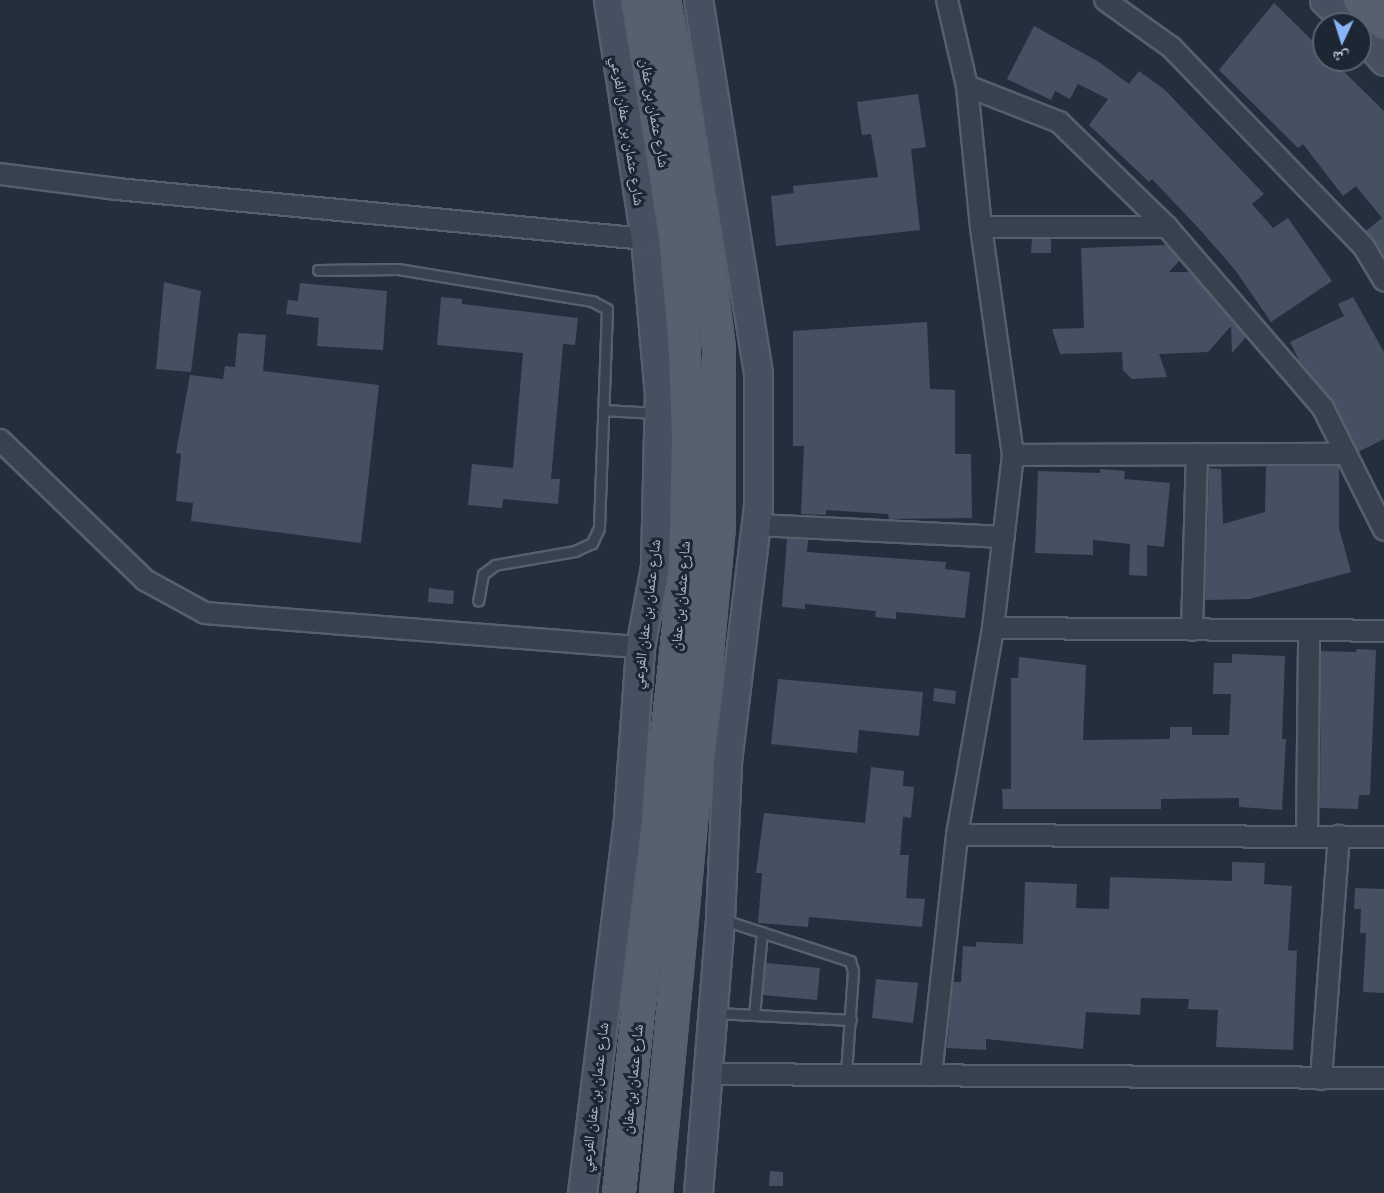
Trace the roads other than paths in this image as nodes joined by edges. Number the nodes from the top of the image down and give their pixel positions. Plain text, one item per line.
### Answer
1 (608, 0) edge
2 (636, 0) edge
3 (664, 0) edge
4 (698, 0) edge
5 (947, 0) edge
6 (1105, 0) edge
7 (1324, 0) edge
8 (1359, 0) edge
9 (1336, 12) edge
10 (1384, 24) edge
11 (1372, 48) edge
12 (1384, 61) edge
13 (967, 86) junction
14 (0, 174) edge
15 (981, 227) junction
16 (1167, 227) junction
17 (645, 238) junction
18 (318, 270) dead end
19 (1384, 280) edge
20 (603, 410) junction
21 (659, 413) junction
22 (0, 440) edge
23 (1197, 454) junction
24 (1346, 454) junction
25 (1013, 455) junction
26 (757, 525) junction
27 (1384, 530) edge
28 (1004, 537) junction
29 (478, 601) dead end
30 (993, 628) junction
31 (1192, 630) junction
32 (1309, 631) junction
33 (1384, 631) edge
34 (640, 647) junction
35 (957, 835) junction
36 (1307, 836) junction
37 (1339, 836) junction
38 (1384, 837) edge
39 (720, 918) junction
40 (762, 932) junction
41 (713, 1012) junction
42 (754, 1015) junction
43 (851, 1020) junction
44 (633, 1071) junction
45 (846, 1073) junction
46 (710, 1074) junction
47 (931, 1075) junction
48 (1384, 1078) edge
49 (1321, 1079) junction
50 (582, 1193) edge
51 (610, 1193) edge
52 (619, 1193) edge
53 (656, 1193) edge
54 (698, 1193) edge

1 - 17 main road, شارع عثمان بن عفان الفرعي
2 - 44 main road, شارع عثمان بن عفان
3 - 53 main road, شارع عثمان بن عفان
4 - 26 main road
5 - 13 street
6 - 19 street
7 - 9 main road
8 - 10 main road
11 - 12 main road
13 - 15 street
13 - 16 street
14 - 17 street
15 - 16 street
15 - 25 street
16 - 24 street
17 - 21 main road, شارع عثمان بن عفان الفرعي
18 - 20 lane
20 - 21 lane
20 - 29 lane
21 - 34 main road, شارع عثمان بن عفان الفرعي
22 - 34 street
23 - 24 street
23 - 25 street
23 - 31 street
24 - 27 street
25 - 28 street
26 - 28 street
26 - 39 main road
28 - 30 street
30 - 31 street
30 - 35 street
31 - 32 street
32 - 33 street
32 - 36 street
34 - 50 main road, شارع عثمان بن عفان الفرعي
35 - 36 street
35 - 47 street
36 - 37 street
37 - 38 street
37 - 49 street
39 - 40 lane
39 - 41 main road
40 - 42 lane
40 - 43 lane
41 - 42 lane
41 - 46 main road
42 - 43 lane
43 - 45 lane
44 - 51 main road
44 - 52 main road, شارع عثمان بن عفان
45 - 46 street
45 - 47 street
46 - 54 main road
47 - 49 street
48 - 49 street

